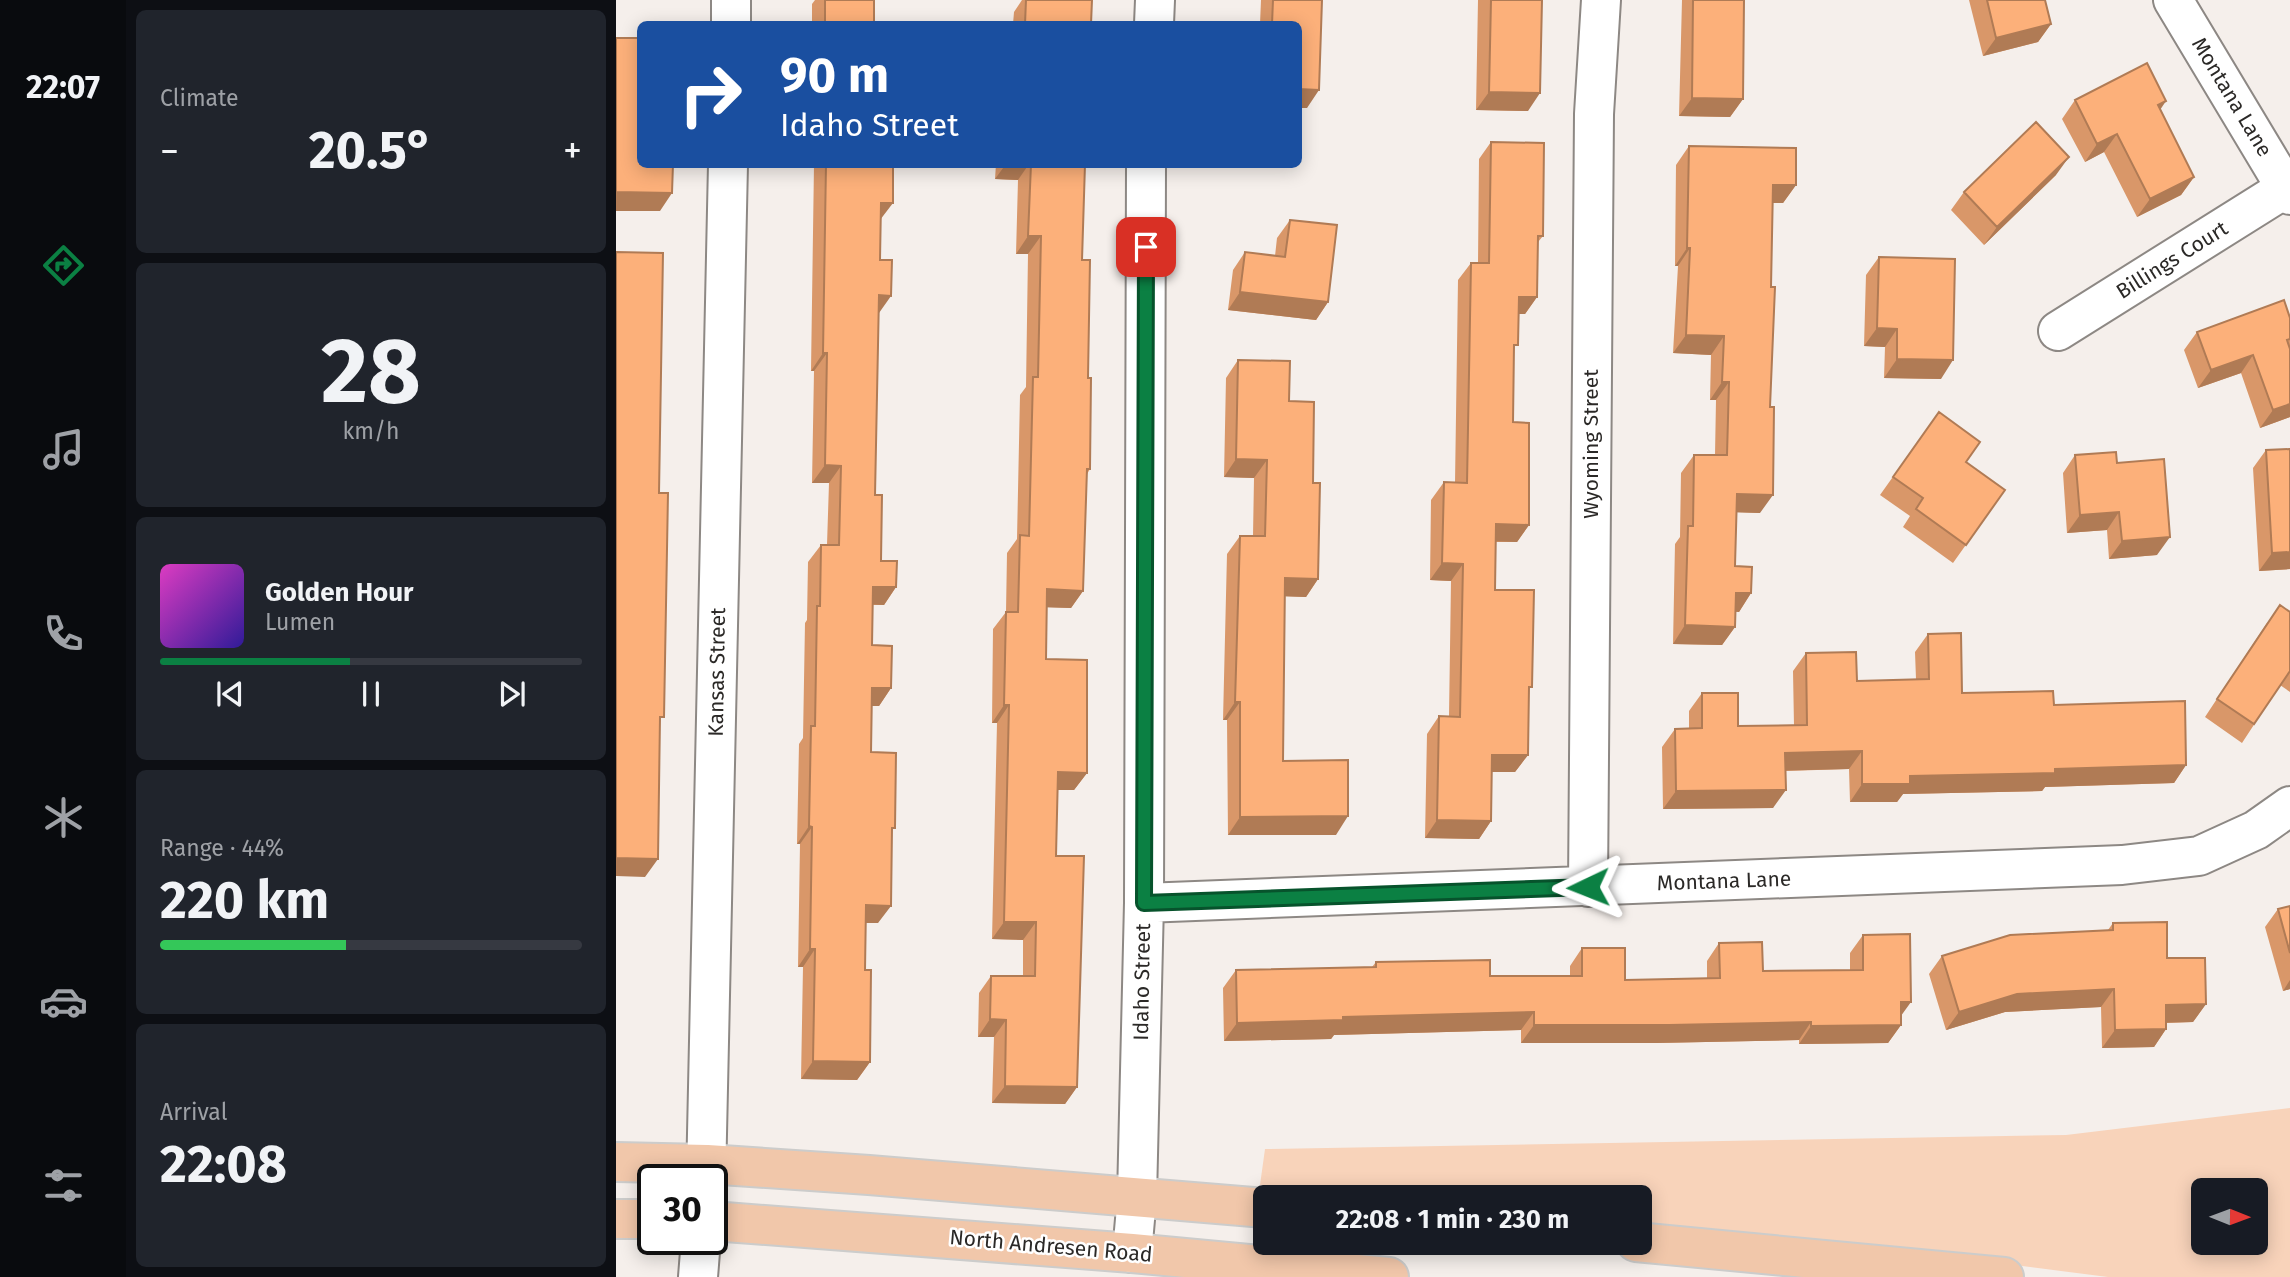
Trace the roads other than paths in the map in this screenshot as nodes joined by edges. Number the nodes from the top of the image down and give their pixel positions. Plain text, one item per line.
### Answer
1 (731, 0) edge
2 (1155, 0) edge
3 (1601, 0) edge
4 (2174, 0) edge
5 (731, 21) edge
6 (1154, 21) edge
7 (728, 168) edge
8 (1146, 168) edge
9 (2288, 192) edge
10 (2058, 331) dead end
11 (2290, 806) edge
12 (1588, 887) junction
13 (1144, 903) junction
14 (616, 1162) edge
15 (637, 1164) edge
16 (706, 1164) edge
17 (728, 1173) edge
18 (1136, 1197) junction
19 (1253, 1207) edge
20 (616, 1219) edge
21 (637, 1219) edge
22 (728, 1222) edge
23 (1652, 1244) edge
24 (1132, 1253) junction
25 (700, 1255) edge
26 (698, 1277) edge
27 (1388, 1277) edge
28 (2004, 1277) edge

1 - 5 street
2 - 6 street
3 - 12 street, Wyoming Street
4 - 9 street, Montana Lane
7 - 16 street, Kansas Street
8 - 13 street, Idaho Street
9 - 10 street, Billings Court
11 - 12 street, Montana Lane
12 - 13 street, Montana Lane
13 - 18 street, Idaho Street
14 - 15 main road
17 - 18 main road
18 - 19 main road
18 - 24 street, Idaho Street
20 - 21 main road
22 - 24 main road, North Andresen Road
23 - 28 main road
24 - 27 main road, North Andresen Road
25 - 26 street

